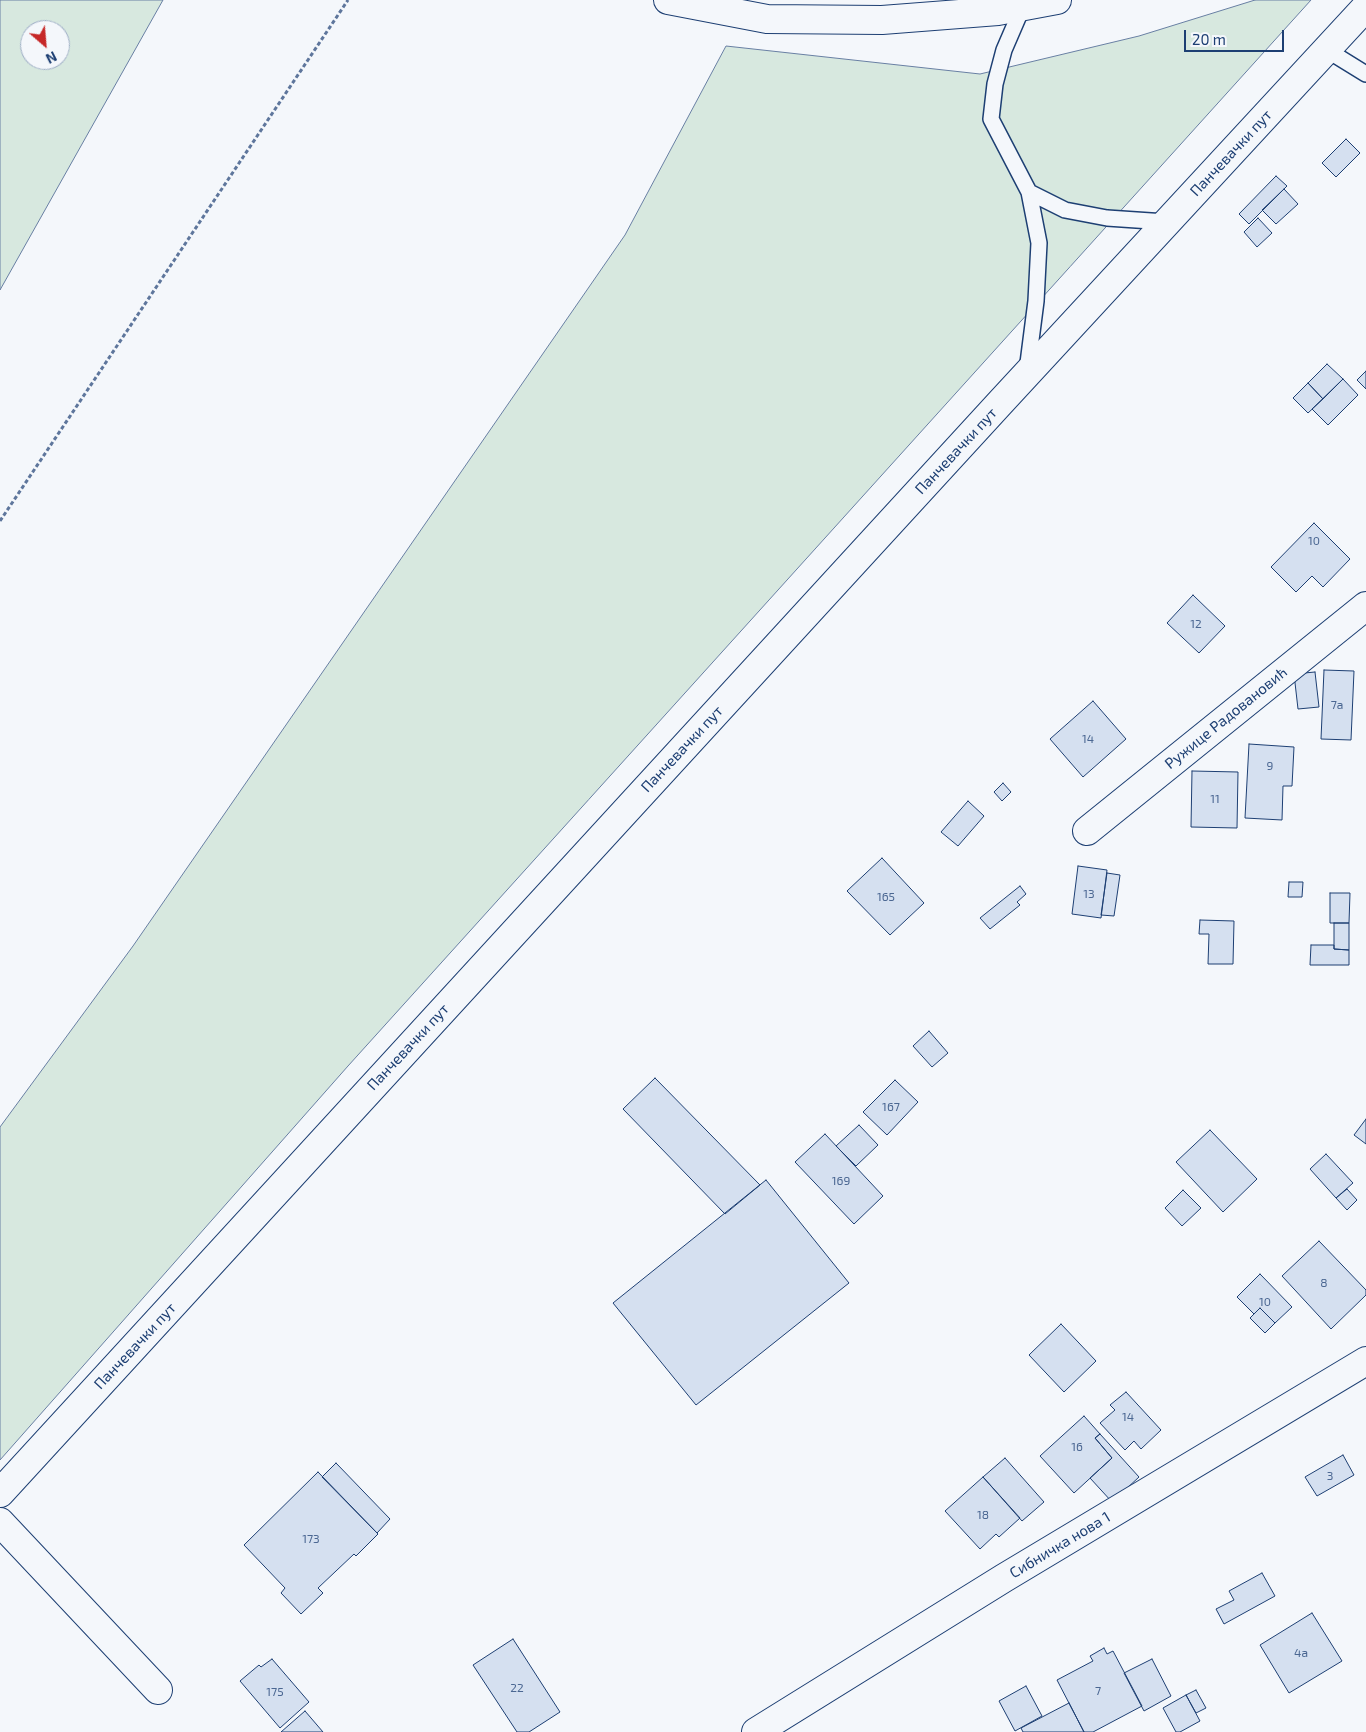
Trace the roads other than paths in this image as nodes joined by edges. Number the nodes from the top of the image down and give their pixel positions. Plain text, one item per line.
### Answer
1 (668, 0) edge
2 (1057, 0) edge
3 (1023, 6) junction
4 (1366, 7) edge
5 (1326, 50) junction
6 (1366, 74) edge
7 (1029, 192) junction
8 (1166, 222) junction
9 (1026, 375) junction
10 (1366, 606) edge
11 (1086, 832) dead end
12 (1366, 1361) edge
13 (0, 1493) edge
14 (0, 1522) edge
15 (158, 1690) dead end
16 (756, 1732) edge

1 - 3 main road
2 - 3 main road
3 - 7 lane
4 - 5 main road, Панчевачки пут
5 - 6 lane
5 - 8 main road, Панчевачки пут
7 - 8 lane
7 - 9 lane
8 - 9 main road, Панчевачки пут
9 - 13 main road, Панчевачки пут
10 - 11 main road, Ружице Радовановић
12 - 16 main road, Сибничка нова 1
14 - 15 main road

